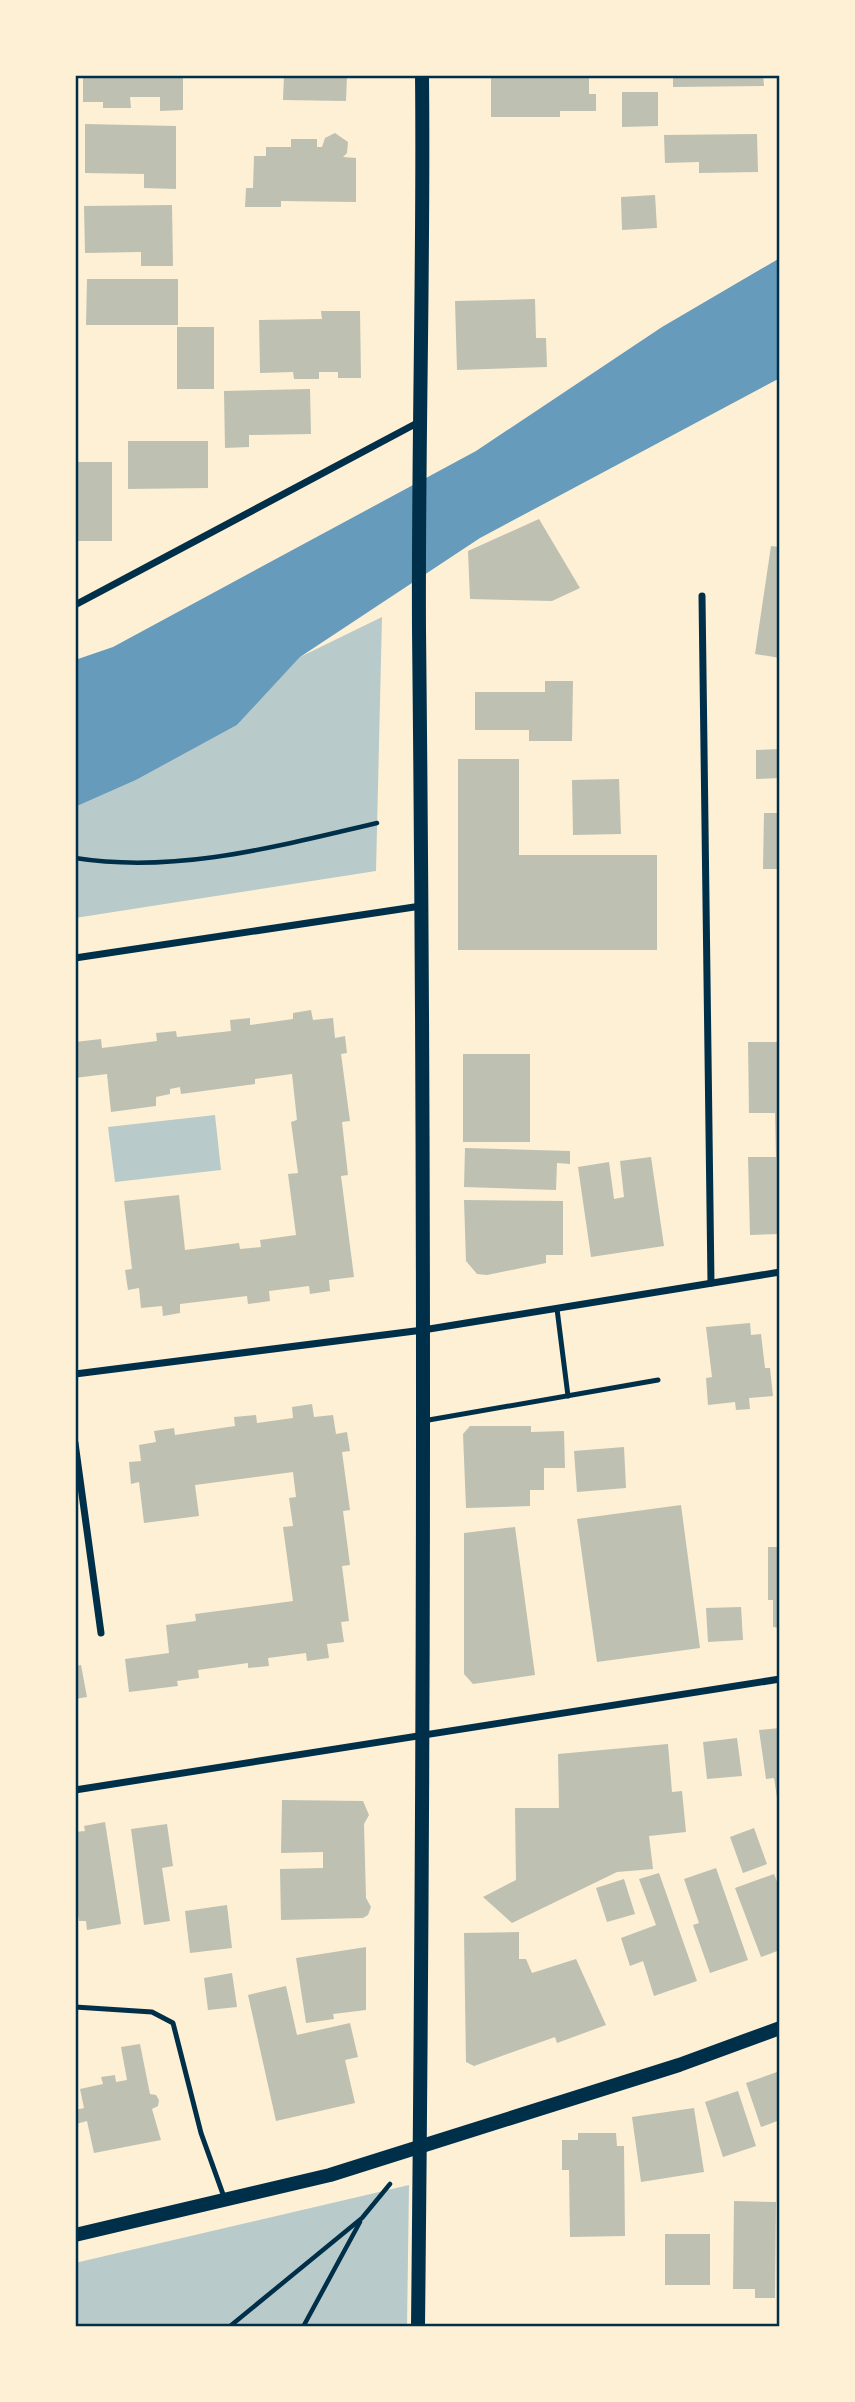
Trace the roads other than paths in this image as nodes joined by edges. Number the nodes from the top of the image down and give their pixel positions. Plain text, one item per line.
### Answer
1 (422, 75) edge
2 (419, 422) junction
3 (702, 596) dead end
4 (75, 605) edge
5 (423, 906) junction
6 (75, 958) edge
7 (780, 1272) edge
8 (711, 1283) junction
9 (557, 1308) junction
10 (423, 1331) junction
11 (75, 1374) edge
12 (658, 1380) dead end
13 (568, 1395) junction
14 (423, 1421) junction
15 (75, 1443) edge
16 (101, 1633) dead end
17 (780, 1679) edge
18 (423, 1737) junction
19 (75, 1790) edge
20 (75, 2007) edge
21 (780, 2028) edge
22 (420, 2147) junction
23 (225, 2200) junction
24 (75, 2235) edge
25 (418, 2327) edge

1 - 2 main road
2 - 4 street
2 - 5 main road
3 - 8 street
5 - 6 street
5 - 10 main road
7 - 8 street
8 - 9 street
9 - 10 street
9 - 13 lane
10 - 11 street
10 - 14 main road
12 - 13 lane
13 - 14 lane
14 - 18 main road
15 - 16 street
17 - 18 street
18 - 19 street
18 - 22 main road
20 - 23 lane
21 - 22 main road
22 - 23 main road
22 - 25 main road
23 - 24 main road

